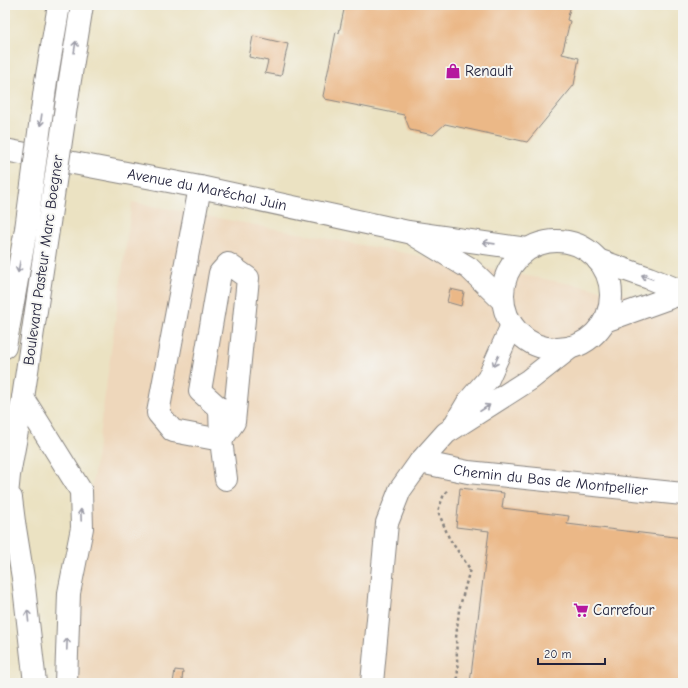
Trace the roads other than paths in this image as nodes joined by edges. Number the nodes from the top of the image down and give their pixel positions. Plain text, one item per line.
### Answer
1 (59, 5) edge
2 (82, 5) edge
3 (5, 150) edge
4 (200, 187) junction
5 (408, 232) junction
6 (527, 249) junction
7 (598, 260) junction
8 (683, 292) edge
9 (503, 301) junction
10 (605, 321) junction
11 (512, 325) junction
12 (5, 347) edge
13 (571, 347) junction
14 (23, 398) junction
15 (452, 429) junction
16 (221, 440) junction
17 (420, 462) junction
18 (9, 475) junction
19 (226, 479) dead end
20 (683, 494) edge
21 (5, 516) edge
22 (35, 683) edge
23 (66, 683) edge
24 (372, 683) edge

1 -> 12 street, Boulevard Pasteur Marc Boegner, bridge
14 -> 2 street, Boulevard Pasteur Marc Boegner, bridge
3 - 4 street, Avenue du Maréchal Juin
4 - 5 street, Avenue du Maréchal Juin
4 - 16 street
6 -> 5 street, Avenue du Maréchal Juin
5 - 9 street, Avenue du Maréchal Juin
6 - 7 street
6 - 9 street
8 -> 7 street
7 - 10 street
8 - 10 street
9 - 11 street
10 - 13 street
11 - 13 street
11 -> 15 street
15 -> 13 street
14 - 18 street, Boulevard Pasteur Marc Boegner
23 -> 14 street
15 - 17 street
16 - 16 street
16 - 19 street
17 - 20 street, Chemin du Bas de Montpellier
17 - 24 street
18 - 21 street, Boulevard Pasteur Marc Boegner
22 -> 18 street

